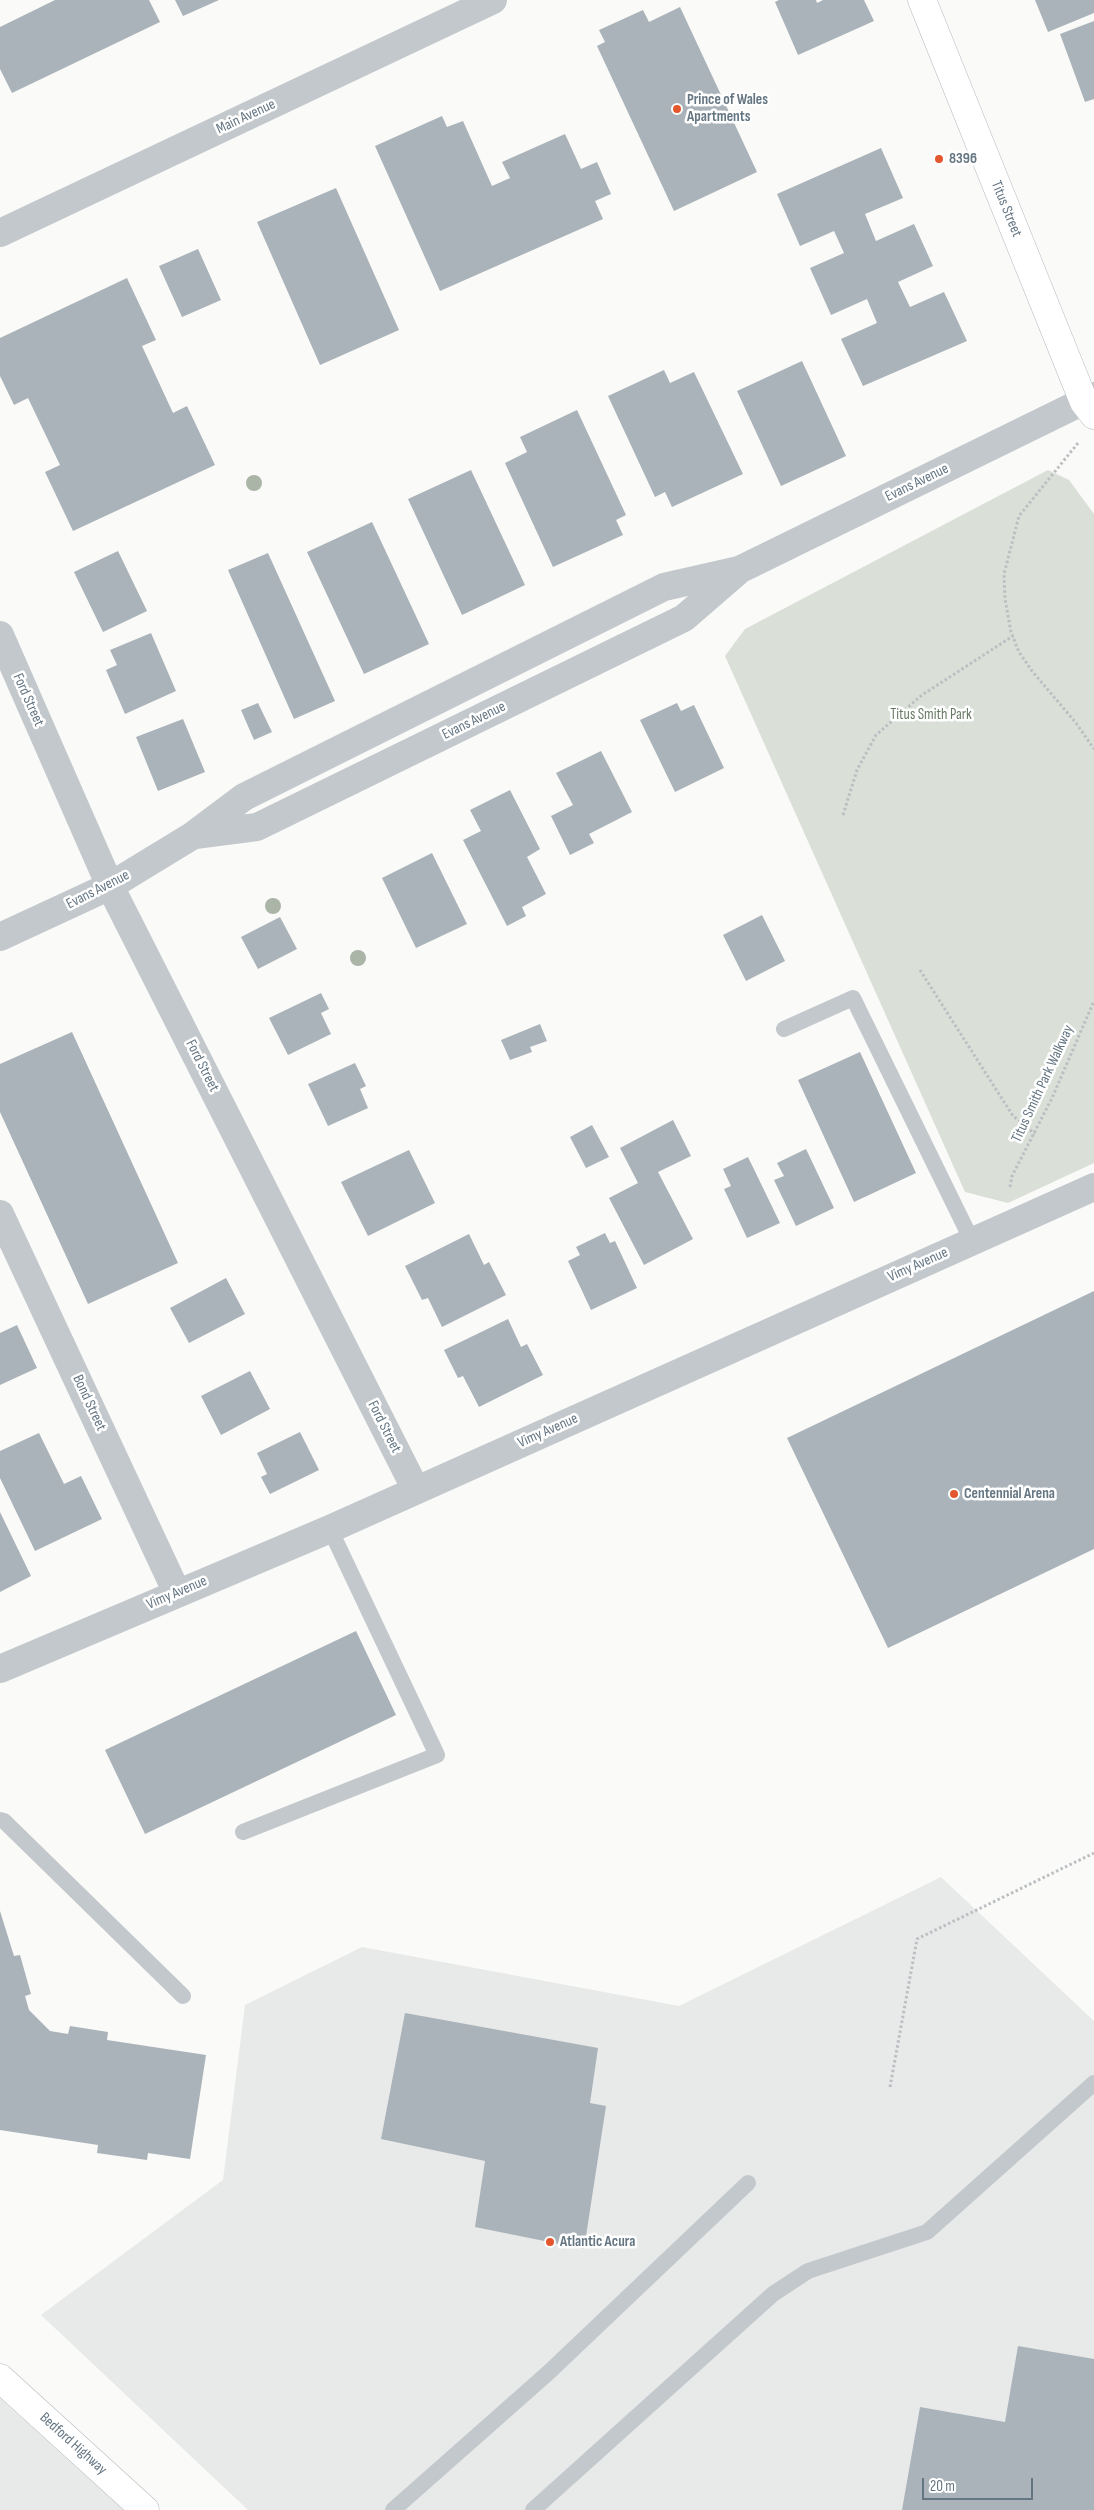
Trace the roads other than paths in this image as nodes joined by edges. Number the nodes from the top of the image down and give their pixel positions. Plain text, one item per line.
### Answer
1 (493, 0) edge
2 (922, 0) edge
3 (0, 233) edge
4 (1088, 413) edge
5 (739, 570) junction
6 (0, 635) edge
7 (192, 836) junction
8 (110, 886) junction
9 (0, 937) edge
10 (784, 1029) dead end
11 (1094, 1187) edge
12 (0, 1214) edge
13 (972, 1241) junction
14 (416, 1490) junction
15 (330, 1529) junction
16 (177, 1592) junction
17 (0, 1669) edge
18 (0, 1820) edge
19 (243, 1832) dead end
20 (183, 1996) dead end
21 (1094, 2083) edge
22 (748, 2182) dead end
23 (0, 2378) edge
24 (145, 2510) edge
25 (393, 2510) edge
26 (533, 2510) edge

1 - 3 street, Main Avenue
2 - 4 main road, Titus Street
4 - 5 street, Evans Avenue
5 - 7 street, Evans Avenue
5 - 7 street, Evans Avenue
6 - 8 street, Ford Street
7 - 8 street, Evans Avenue
8 - 9 street, Evans Avenue
8 - 14 street, Ford Street
10 - 13 lane
11 - 13 street, Vimy Avenue
12 - 16 street, Bond Street
13 - 14 street, Vimy Avenue
14 - 15 street, Vimy Avenue
15 - 16 street, Vimy Avenue
15 - 19 lane
16 - 17 street, Vimy Avenue
18 - 20 lane
21 - 26 lane
22 - 25 lane
23 - 24 main road, Bedford Highway

